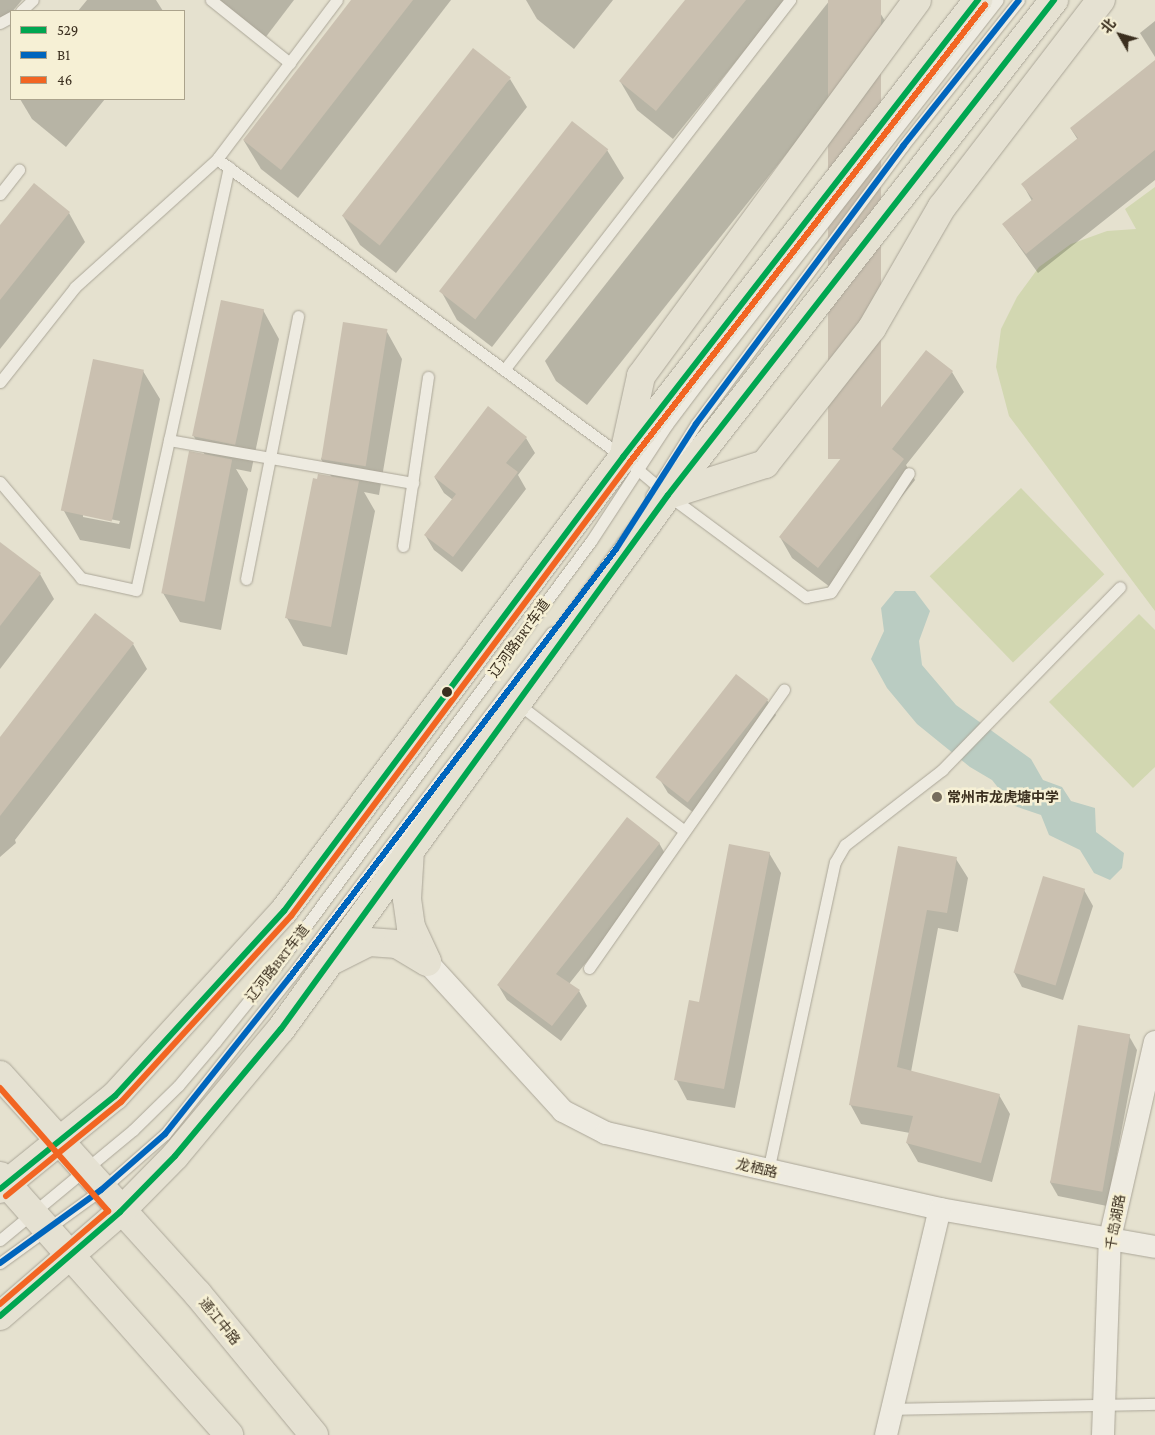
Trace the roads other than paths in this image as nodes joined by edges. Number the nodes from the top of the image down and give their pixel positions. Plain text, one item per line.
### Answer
1 (33, 0) edge
2 (211, 0) edge
3 (337, 0) edge
4 (790, 0) edge
5 (917, 0) edge
6 (978, 0) edge
7 (998, 0) edge
8 (1019, 0) edge
9 (1054, 0) edge
10 (1101, 0) edge
11 (22, 10) edge
12 (290, 62) junction
13 (217, 159) junction
14 (229, 167) junction
15 (19, 170) dead end
16 (0, 194) edge
17 (298, 316) dead end
18 (504, 370) junction
19 (428, 377) dead end
20 (0, 382) edge
21 (169, 440) junction
22 (270, 458) junction
23 (631, 463) junction
24 (909, 473) dead end
25 (0, 482) edge
26 (413, 483) junction
27 (663, 491) junction
28 (403, 546) dead end
29 (246, 579) dead end
30 (1120, 588) dead end
31 (784, 689) dead end
32 (517, 703) junction
33 (682, 830) junction
34 (410, 850) junction
35 (330, 961) junction
36 (427, 962) junction
37 (589, 968) dead end
38 (1155, 1044) edge
39 (0, 1075) edge
40 (59, 1142) junction
41 (768, 1171) junction
42 (93, 1181) junction
43 (2, 1182) edge
44 (940, 1209) junction
45 (120, 1212) junction
46 (42, 1222) junction
47 (1110, 1238) junction
48 (0, 1240) edge
49 (1155, 1247) edge
50 (71, 1257) junction
51 (0, 1263) edge
52 (0, 1316) edge
53 (1155, 1404) edge
54 (1104, 1406) junction
55 (891, 1409) junction
56 (229, 1435) edge
57 (314, 1435) edge
58 (886, 1435) edge
59 (1103, 1435) edge

1 - 11 lane
2 - 12 lane
3 - 12 lane
4 - 18 lane
5 - 23 main road
6 - 23 main road
7 - 23 lane, 辽河路BRT车道
8 - 27 lane, 辽河路BRT车道
9 - 27 main road
10 - 27 main road
12 - 13 lane
13 - 14 lane
13 - 20 lane
14 - 18 lane
14 - 21 lane
15 - 16 lane
17 - 22 lane
18 - 23 lane
19 - 26 lane
21 - 22 lane
21 - 25 lane
22 - 26 lane
22 - 29 lane
23 - 27 lane
23 - 40 main road
23 - 42 lane, 辽河路BRT车道
24 - 27 lane
26 - 28 lane
27 - 32 main road
27 - 42 lane, 辽河路BRT车道
30 - 41 lane
31 - 33 lane
32 - 33 lane
32 - 34 main road
33 - 37 lane
34 - 35 main road
34 - 36 main road
35 - 36 main road
35 - 45 main road
36 - 41 street, 龙栖路
38 - 47 street, 千岛湖路
39 - 40 main road, 通江中路
40 - 42 main road, 通江中路
40 - 43 main road
41 - 44 street, 龙栖路
42 - 45 main road, 通江中路
42 - 46 lane, 辽河路BRT车道
42 - 46 lane, 辽河路BRT车道
43 - 46 main road
44 - 47 street, 龙栖路
44 - 55 street
45 - 50 main road
45 - 57 main road, 通江中路
46 - 48 lane, 辽河路BRT车道
46 - 50 main road
46 - 51 lane, 辽河路BRT车道
47 - 49 street, 龙栖路
47 - 54 street, 千岛湖路
50 - 52 main road
50 - 56 main road
53 - 54 lane
54 - 55 lane
54 - 59 street, 千岛湖路
55 - 58 street

